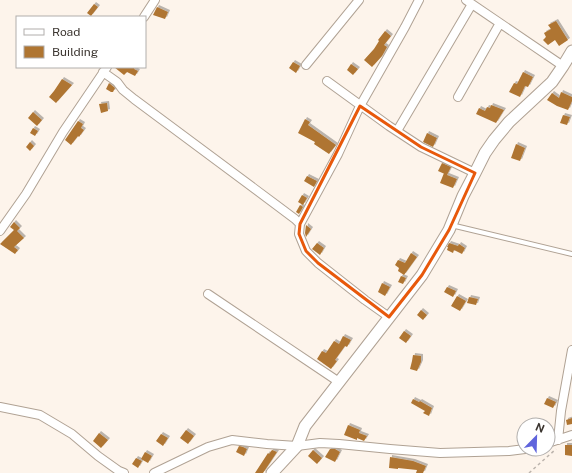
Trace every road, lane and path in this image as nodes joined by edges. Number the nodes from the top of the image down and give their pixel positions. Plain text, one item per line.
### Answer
1 (155, 0) edge
2 (359, 0) edge
3 (419, 0) edge
4 (469, 2) edge
5 (145, 16) edge
6 (500, 23) junction
7 (572, 51) edge
8 (306, 65) dead end
9 (563, 66) junction
10 (105, 69) edge
11 (326, 81) dead end
12 (458, 97) dead end
13 (360, 106) junction
14 (397, 131) junction
15 (475, 173) junction
16 (300, 224) junction
17 (451, 225) junction
18 (0, 231) edge
19 (572, 254) edge
20 (208, 294) dead end
21 (389, 317) junction
22 (572, 350) edge
23 (339, 382) junction
24 (0, 408) edge
25 (572, 435) edge
26 (557, 444) junction
27 (297, 446) junction
28 (516, 450) edge
29 (124, 473) edge
30 (154, 473) edge
31 (272, 473) edge
32 (529, 473) edge

1 - 5 street
2 - 8 street
3 - 13 street
4 - 6 street
4 - 14 street
6 - 9 street
6 - 12 street
7 - 9 street
9 - 15 street
10 - 16 street
10 - 18 street
11 - 13 street
13 - 14 street
13 - 16 street
14 - 15 street
15 - 17 street
16 - 21 street
17 - 19 lane
17 - 21 street
20 - 23 street
21 - 23 street
22 - 26 street
23 - 27 street
24 - 29 street
25 - 26 street
26 - 32 path
27 - 28 street
27 - 30 street
27 - 31 street

